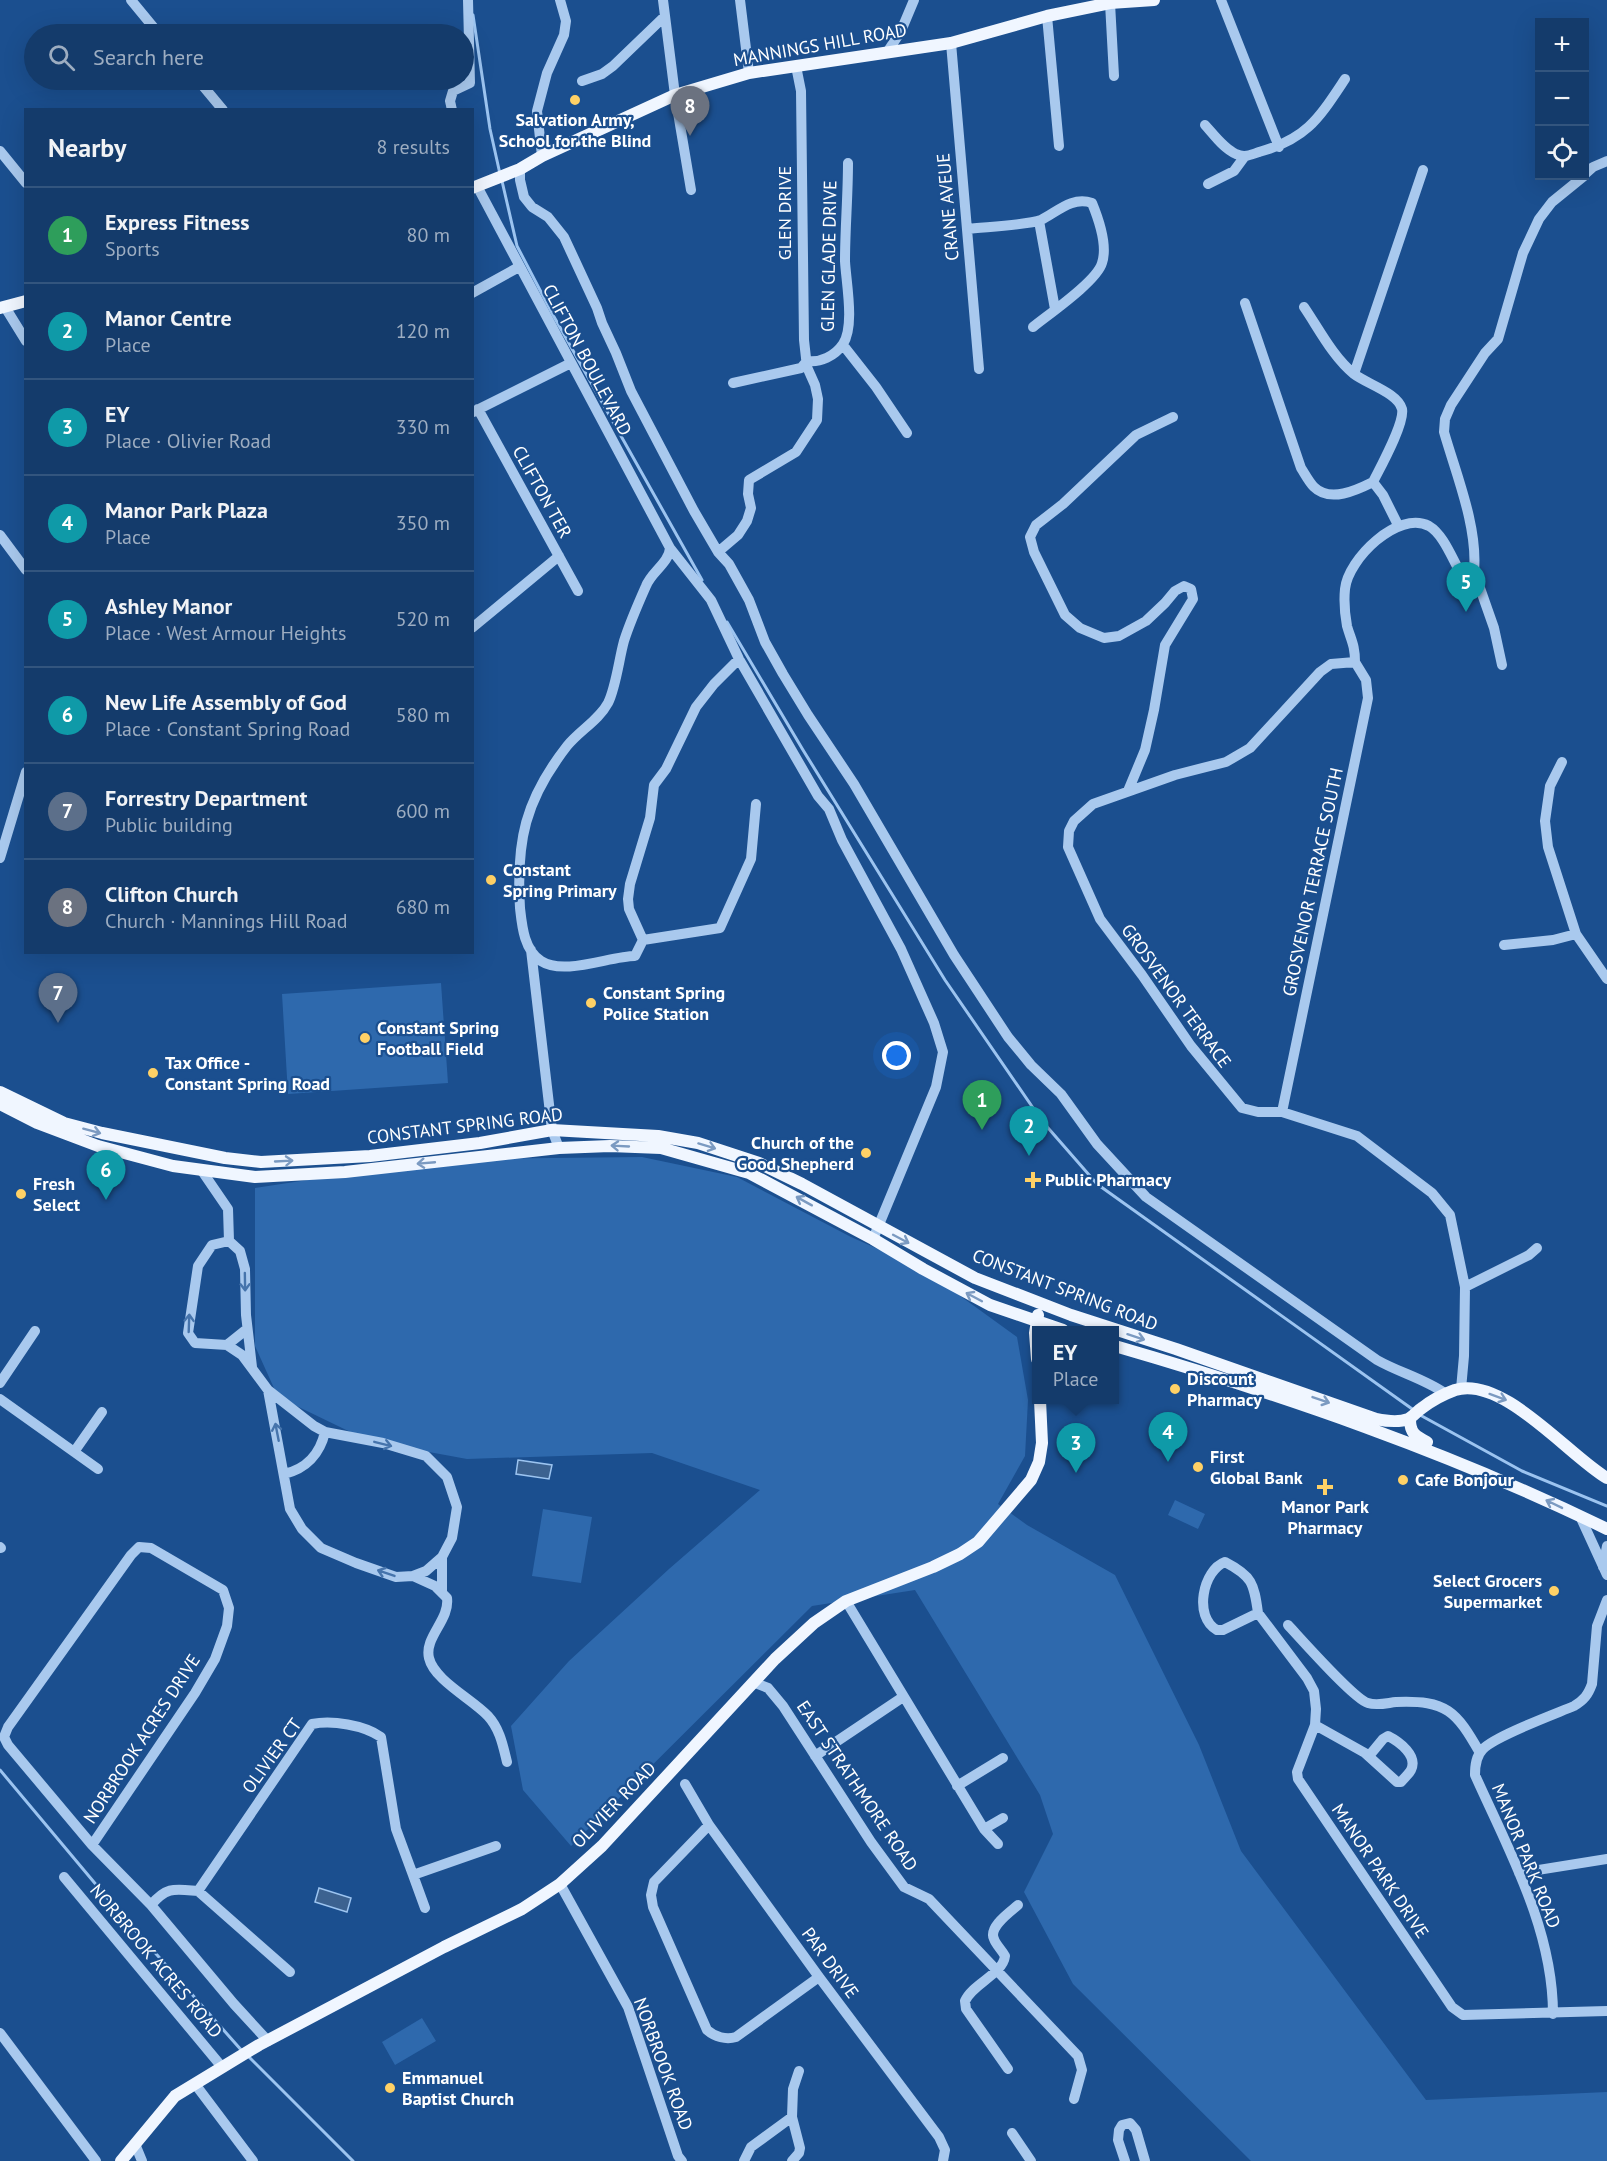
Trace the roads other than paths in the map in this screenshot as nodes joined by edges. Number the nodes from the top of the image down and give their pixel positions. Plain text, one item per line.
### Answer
1 (130, 0) edge
2 (468, 0) edge
3 (560, 0) edge
4 (663, 0) edge
5 (740, 0) edge
6 (914, 0) edge
7 (1154, 0) edge
8 (1221, 0) edge
9 (1110, 3) junction
10 (665, 16) junction
11 (1047, 16) junction
12 (150, 24) edge
13 (469, 24) edge
14 (951, 43) junction
15 (888, 51) junction
16 (796, 66) junction
17 (749, 73) junction
18 (1114, 76) dead end
19 (1345, 79) dead end
20 (582, 81) dead end
21 (207, 90) edge
22 (453, 90) edge
23 (675, 95) junction
24 (222, 108) edge
25 (452, 108) edge
26 (1205, 126) dead end
27 (1059, 146) dead end
28 (1279, 147) junction
29 (0, 151) edge
30 (542, 156) junction
31 (1245, 156) junction
32 (1607, 161) edge
33 (848, 163) dead end
34 (520, 169) junction
35 (1423, 170) dead end
36 (1589, 171) edge
37 (1578, 180) edge
38 (24, 181) edge
39 (1208, 184) dead end
40 (478, 186) edge
41 (691, 190) dead end
42 (1039, 220) junction
43 (967, 230) junction
44 (519, 267) junction
45 (474, 292) edge
46 (24, 302) edge
47 (1245, 303) dead end
48 (2, 307) edge
49 (1305, 307) dead end
50 (1055, 309) junction
51 (1033, 327) dead end
52 (24, 338) edge
53 (843, 345) junction
54 (807, 361) junction
55 (571, 363) junction
56 (979, 369) dead end
57 (1354, 374) junction
58 (733, 383) dead end
59 (475, 411) edge
60 (1173, 417) dead end
61 (907, 433) dead end
62 (1373, 482) junction
63 (1398, 525) junction
64 (0, 536) edge
65 (670, 548) junction
66 (718, 552) junction
67 (559, 556) junction
68 (24, 567) edge
69 (1474, 571) junction
70 (578, 591) dead end
71 (474, 626) edge
72 (739, 659) junction
73 (1355, 662) junction
74 (1502, 665) dead end
75 (1562, 762) dead end
76 (24, 779) edge
77 (1128, 791) junction
78 (756, 804) dead end
79 (0, 858) edge
80 (1576, 934) junction
81 (643, 940) junction
82 (1504, 945) dead end
83 (531, 950) junction
84 (1607, 979) edge
85 (0, 1092) edge
86 (0, 1104) edge
87 (1282, 1112) junction
88 (552, 1130) junction
89 (559, 1148) junction
90 (202, 1171) junction
91 (879, 1227) junction
92 (873, 1239) junction
93 (229, 1240) junction
94 (1537, 1248) dead end
95 (1465, 1287) junction
96 (1041, 1304) junction
97 (1036, 1322) junction
98 (1036, 1326) edge
99 (1050, 1326) edge
100 (1105, 1326) edge
101 (247, 1329) junction
102 (35, 1331) dead end
103 (1119, 1331) edge
104 (227, 1345) junction
105 (1119, 1347) edge
106 (252, 1367) junction
107 (0, 1383) edge
108 (1461, 1389) junction
109 (268, 1390) junction
110 (1446, 1394) junction
111 (0, 1399) edge
112 (1040, 1404) edge
113 (102, 1412) dead end
114 (1411, 1417) junction
115 (325, 1432) junction
116 (74, 1452) junction
117 (98, 1469) dead end
118 (284, 1474) junction
119 (1607, 1478) edge
120 (1522, 1489) junction
121 (1580, 1516) junction
122 (1607, 1529) edge
123 (1607, 1546) edge
124 (442, 1557) junction
125 (1605, 1571) edge
126 (413, 1576) junction
127 (442, 1591) junction
128 (1607, 1600) edge
129 (846, 1601) junction
130 (1258, 1613) junction
131 (1288, 1625) dead end
132 (753, 1682) junction
133 (903, 1697) junction
134 (1315, 1725) junction
135 (1480, 1753) junction
136 (815, 1756) junction
137 (1369, 1756) dead end
138 (1003, 1758) dead end
139 (507, 1762) dead end
140 (685, 1784) dead end
141 (957, 1786) junction
142 (1003, 1818) dead end
143 (709, 1825) junction
144 (984, 1829) junction
145 (998, 1844) dead end
146 (92, 1845) junction
147 (496, 1846) dead end
148 (1607, 1859) edge
149 (1519, 1874) junction
150 (413, 1875) junction
151 (64, 1877) dead end
152 (560, 1884) junction
153 (198, 1891) junction
154 (151, 1905) junction
155 (1018, 1905) dead end
156 (425, 1908) dead end
157 (996, 1970) junction
158 (290, 1972) dead end
159 (819, 1977) junction
160 (1607, 2011) edge
161 (1553, 2013) junction
162 (0, 2033) edge
163 (264, 2043) junction
164 (226, 2064) junction
165 (1008, 2069) dead end
166 (799, 2071) dead end
167 (195, 2084) junction
168 (1074, 2099) dead end
169 (792, 2117) junction
170 (1012, 2133) dead end
171 (135, 2144) junction
172 (96, 2161) edge
173 (122, 2161) edge
174 (142, 2161) edge
175 (253, 2161) edge
176 (682, 2161) edge
177 (744, 2161) edge
178 (792, 2161) edge
179 (943, 2161) edge
180 (1031, 2161) edge
181 (1125, 2161) edge
182 (1145, 2161) edge

1 - 12 street
2 - 13 street
3 - 30 street
4 - 10 street
5 - 17 street
6 - 15 street
7 - 9 main road, MANNINGS HILL ROAD
8 - 28 street
9 - 11 main road, MANNINGS HILL ROAD
9 - 18 street
10 - 20 street
10 - 23 street
11 - 14 main road, MANNINGS HILL ROAD
11 - 27 street
14 - 15 main road, MANNINGS HILL ROAD
14 - 43 street, CRANE AVEUE
15 - 16 main road, MANNINGS HILL ROAD
16 - 17 main road, MANNINGS HILL ROAD
16 - 54 street, GLEN DRIVE
17 - 23 main road, MANNINGS HILL ROAD
19 - 28 street
21 - 24 street
22 - 25 street
23 - 30 main road, MANNINGS HILL ROAD
23 - 41 street
26 - 31 street
28 - 31 street
29 - 38 street
30 - 34 main road, MANNINGS HILL ROAD
31 - 39 street
32 - 36 street
33 - 53 street, GLEN GLADE DRIVE
34 - 40 main road, MANNINGS HILL ROAD
34 - 66 street
35 - 57 street
37 - 69 street
40 - 44 street, CLIFTON BOULEVARD
42 - 43 street
42 - 50 street
42 - 50 street
43 - 56 street, CRANE AVEUE
44 - 45 street
44 - 55 street, CLIFTON BOULEVARD
46 - 48 main road
47 - 62 street
48 - 52 street
49 - 57 street
50 - 51 street
53 - 54 street, GLEN GLADE DRIVE
53 - 61 street
54 - 58 street, GLEN GLADE DRIVE
54 - 66 street, GLEN DRIVE
55 - 59 street
55 - 65 street, CLIFTON BOULEVARD
57 - 62 street
59 - 67 street, CLIFTON TER
60 - 77 street
62 - 63 street
63 - 69 street
63 - 73 street, GROSVENOR TERRACE SOUTH
64 - 68 street
65 - 72 street, CLIFTON BOULEVARD
65 - 83 street
66 - 110 street
67 - 70 street, CLIFTON TER
67 - 71 street
69 - 74 street
72 - 81 street
72 - 91 street, CLIFTON BOULEVARD
73 - 77 street, GROSVENOR TERRACE
73 - 87 street, GROSVENOR TERRACE SOUTH
75 - 80 street
76 - 79 street
77 - 87 street, GROSVENOR TERRACE
78 - 81 street
80 - 82 street
80 - 84 street
81 - 83 street
83 - 88 street
85 -> 88 main road, CONSTANT SPRING ROAD
86 - 90 main road, CONSTANT SPRING ROAD
87 - 95 street, GROSVENOR TERRACE
88 - 89 street
88 -> 91 main road, CONSTANT SPRING ROAD
89 -> 90 main road, CONSTANT SPRING ROAD
92 -> 89 main road, CONSTANT SPRING ROAD
90 - 93 street
91 - 92 street, CLIFTON BOULEVARD
91 -> 96 main road, CONSTANT SPRING ROAD
97 -> 92 main road, CONSTANT SPRING ROAD
93 -> 101 street
104 -> 93 street
94 - 95 street
95 - 108 street, GROSVENOR TERRACE
96 - 97 main road
96 -> 100 main road, CONSTANT SPRING ROAD
97 - 98 main road
97 - 99 main road, CONSTANT SPRING ROAD
101 - 104 street
101 - 106 street
102 - 107 street
103 -> 114 main road, CONSTANT SPRING ROAD
104 - 106 street
105 - 120 main road, CONSTANT SPRING ROAD
106 - 109 street
108 - 110 main road
108 -> 119 main road
109 - 115 street
118 -> 109 street
110 - 114 main road
111 - 116 street
112 - 129 main road, OLIVIER ROAD
113 - 116 street
114 - 120 main road
115 - 118 street
115 -> 124 street
116 - 117 street
126 -> 118 street
121 -> 120 main road, CONSTANT SPRING ROAD
121 - 122 main road, CONSTANT SPRING ROAD
121 - 125 street
123 - 125 street
124 - 126 street
124 - 127 street
126 - 127 street
127 - 139 street
128 - 135 street
129 - 132 main road, OLIVIER ROAD
129 - 133 street
130 - 130 street
130 - 134 street, MANOR PARK DRIVE
131 - 135 street
132 - 136 street, EAST STRATHMORE ROAD
132 - 152 main road, OLIVIER ROAD
133 - 136 street
133 - 141 street
134 - 137 street
134 - 161 street, MANOR PARK DRIVE
135 - 149 street, MANOR PARK ROAD
136 - 157 street, EAST STRATHMORE ROAD
138 - 141 street
140 - 143 street, PAR DRIVE
141 - 144 street
142 - 144 street
143 - 159 street, PAR DRIVE
143 - 159 street
144 - 145 street
146 - 146 street, NORBROOK ACRES DRIVE
146 - 154 street
147 - 150 street
148 - 149 street
149 - 161 street, MANOR PARK ROAD
150 - 153 street, OLIVIER CT
150 - 156 street
151 - 164 street, NORBROOK ACRES ROAD
152 - 163 main road, OLIVIER ROAD
152 - 176 street, NORBROOK ROAD
153 - 154 street
153 - 158 street
154 - 163 street
155 - 157 street
157 - 165 street
157 - 168 street, EAST STRATHMORE ROAD
159 - 179 street, PAR DRIVE
160 - 161 street, MANOR PARK DRIVE
162 - 172 street
163 - 164 main road, OLIVIER ROAD
164 - 167 main road, OLIVIER ROAD
166 - 169 street
167 - 171 main road, OLIVIER ROAD
167 - 175 street
169 - 177 street
169 - 178 street
170 - 180 street
171 - 173 main road, OLIVIER ROAD
171 - 174 street
181 - 182 street

